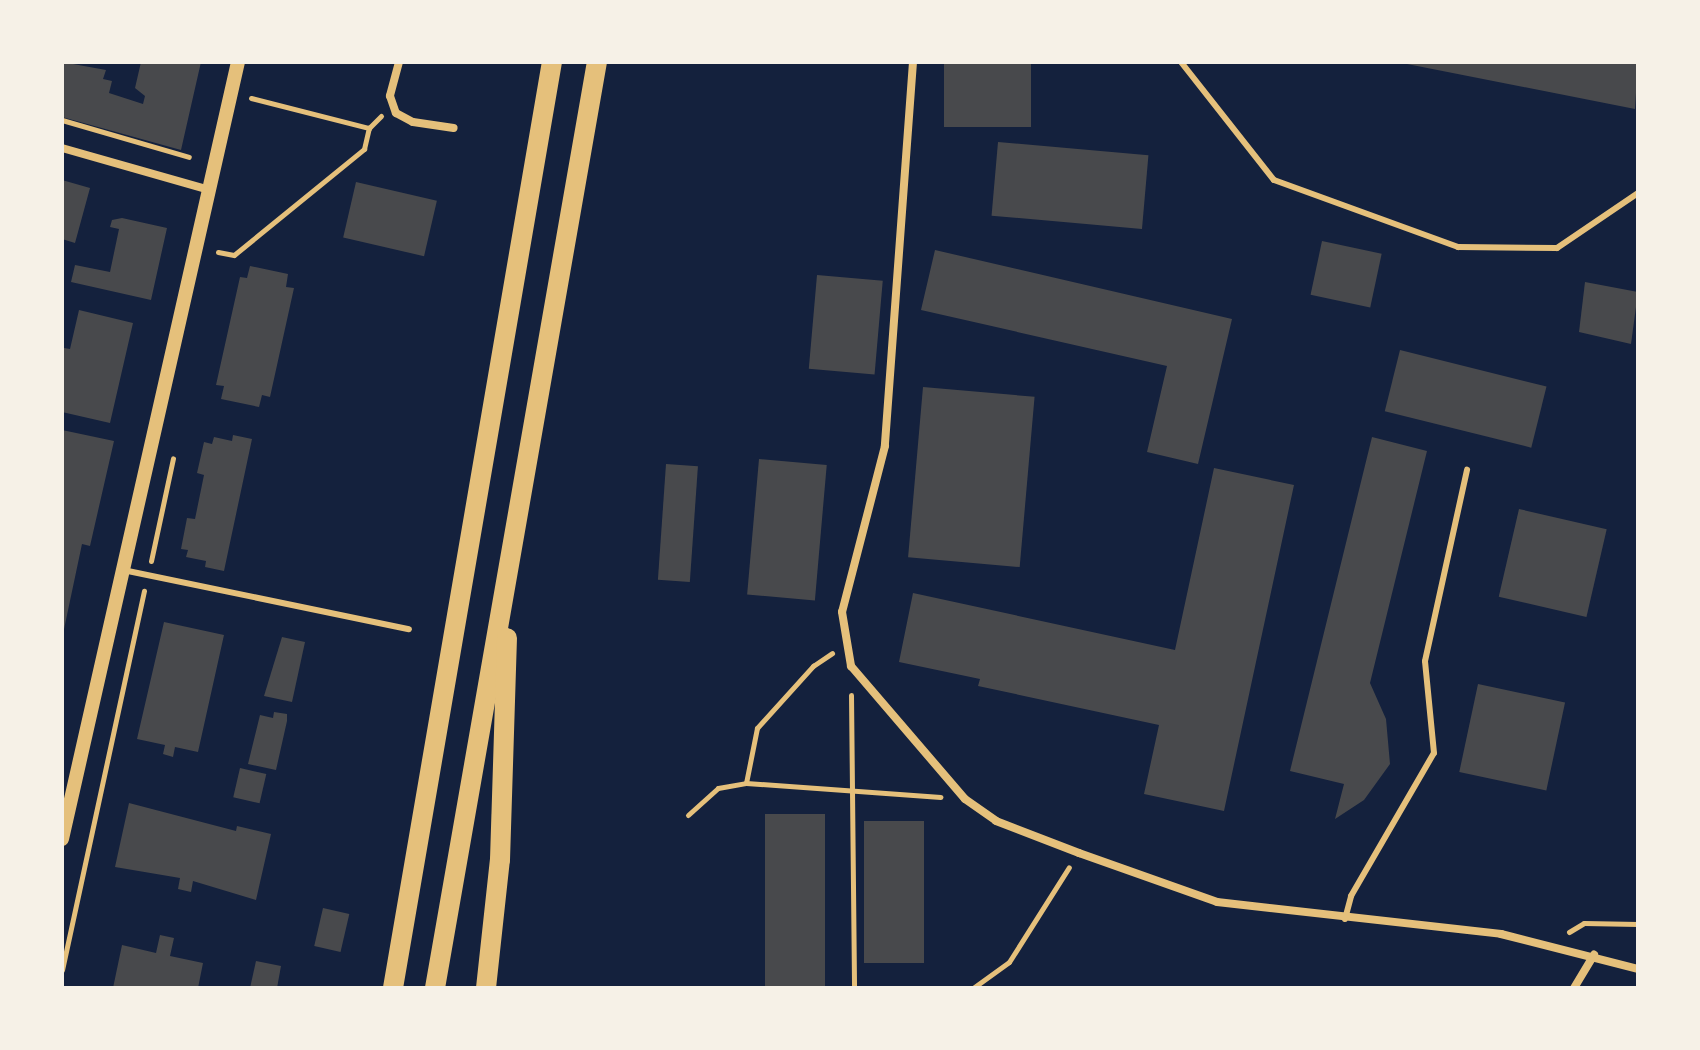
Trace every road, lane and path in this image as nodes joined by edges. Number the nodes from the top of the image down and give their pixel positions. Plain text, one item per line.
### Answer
1 (238, 62) edge
2 (399, 62) edge
3 (552, 62) edge
4 (597, 62) edge
5 (913, 62) edge
6 (1181, 62) edge
7 (392, 106) junction
8 (248, 112) dead end
9 (62, 120) edge
10 (369, 128) junction
11 (454, 128) dead end
12 (62, 148) edge
13 (189, 157) dead end
14 (209, 190) junction
15 (1638, 193) edge
16 (221, 238) dead end
17 (218, 252) junction
18 (215, 267) dead end
19 (174, 452) dead end
20 (1467, 470) dead end
21 (509, 566) junction
22 (123, 570) junction
23 (148, 575) junction
24 (409, 629) dead end
25 (845, 643) junction
26 (851, 666) junction
27 (746, 783) junction
28 (852, 787) junction
29 (965, 799) junction
30 (688, 815) dead end
31 (62, 839) edge
32 (1079, 853) junction
33 (1345, 919) junction
34 (1638, 924) edge
35 (1569, 932) dead end
36 (1594, 955) junction
37 (1638, 969) edge
38 (62, 970) edge
39 (393, 988) edge
40 (435, 988) edge
41 (486, 988) edge
42 (854, 988) edge
43 (973, 988) edge
44 (1574, 988) edge

1 - 14 street
2 - 7 street
3 - 39 main road
4 - 21 main road
5 - 25 street
6 - 15 lane
7 - 10 path
7 - 11 street
8 - 10 path
9 - 13 path
10 - 17 path
12 - 14 street
14 - 22 street
16 - 17 path
17 - 18 path
19 - 23 path
20 - 33 lane
21 - 40 main road
21 - 41 main road
22 - 23 lane
22 - 31 street
23 - 24 lane
23 - 38 path
25 - 26 street
25 - 27 path
26 - 28 path
26 - 29 street
27 - 28 path
27 - 30 path
28 - 29 path
28 - 42 path
29 - 32 street
32 - 33 street
32 - 43 path
33 - 36 street
34 - 35 path
36 - 37 street
36 - 44 street

